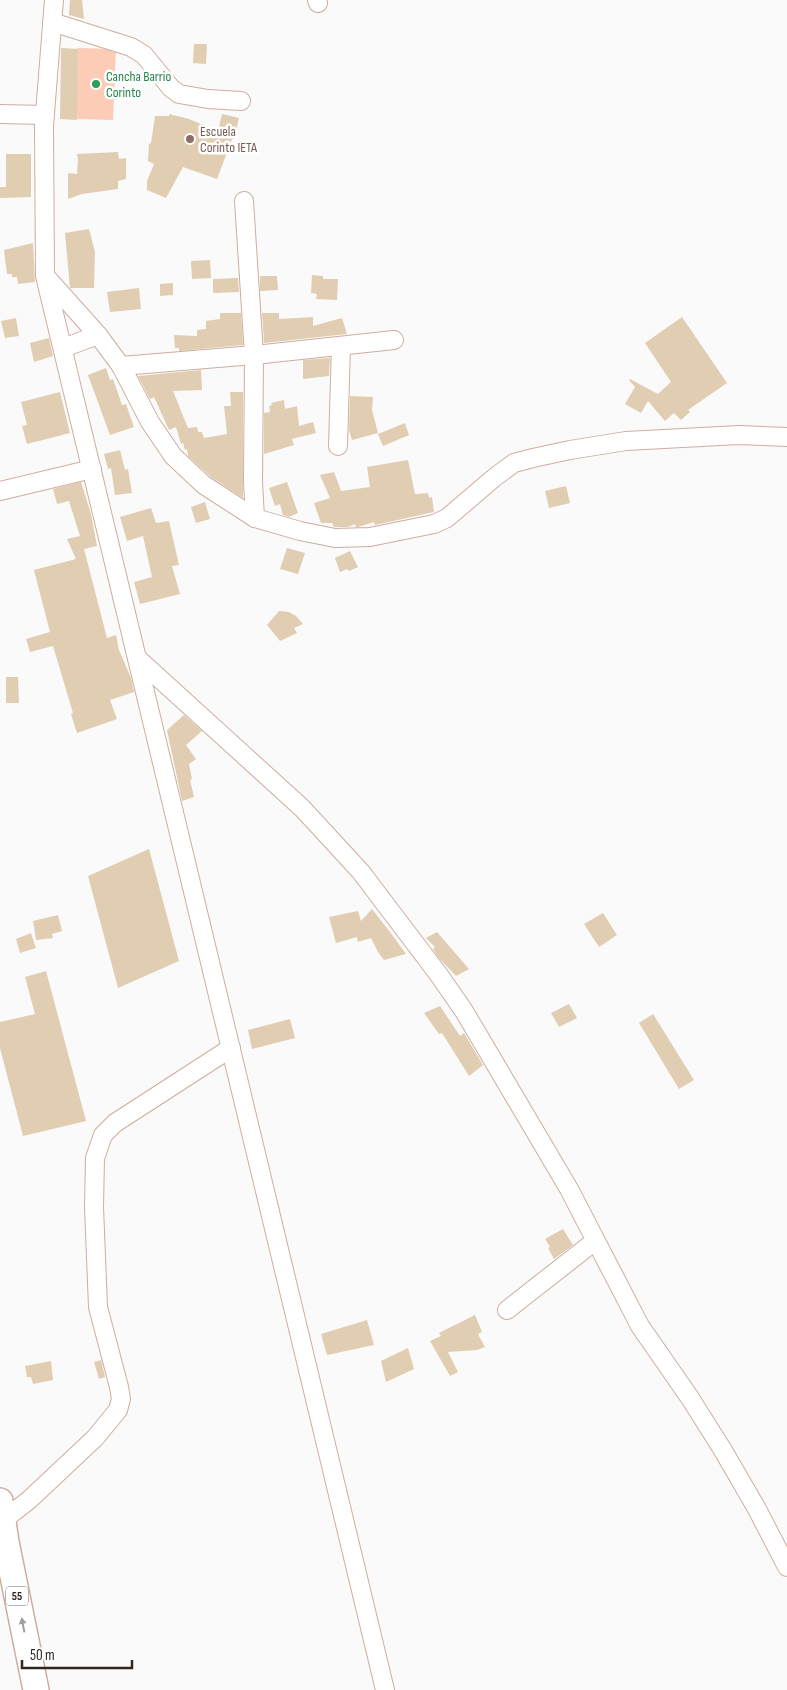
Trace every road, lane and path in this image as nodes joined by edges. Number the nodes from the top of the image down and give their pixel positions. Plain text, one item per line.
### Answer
1 (54, 0) edge
2 (52, 22) junction
3 (241, 101) dead end
4 (0, 114) edge
5 (45, 115) junction
6 (244, 202) dead end
7 (45, 276) junction
8 (98, 335) junction
9 (394, 340) dead end
10 (341, 346) junction
11 (62, 348) junction
12 (254, 355) junction
13 (121, 366) junction
14 (787, 437) edge
15 (338, 446) dead end
16 (92, 469) junction
17 (0, 491) edge
18 (255, 518) junction
19 (137, 658) junction
20 (231, 1048) junction
21 (595, 1241) junction
22 (507, 1310) dead end
23 (1, 1511) edge
24 (787, 1567) edge
25 (36, 1690) edge
26 (385, 1690) edge

1 - 2 street
2 - 3 street
2 - 5 street
4 - 5 street
5 - 7 street
6 - 12 street
7 - 8 street
7 - 11 street
8 - 11 street
8 - 13 street
9 - 10 street
10 - 12 street
10 - 15 street
11 - 16 street
12 - 13 street
12 - 18 street
13 - 18 street
14 - 18 street
16 - 17 street
16 - 19 street
19 - 20 street
19 - 21 street
20 - 23 street
20 - 26 street
21 - 22 street
21 - 24 street
25 -> 23 highway, 55

